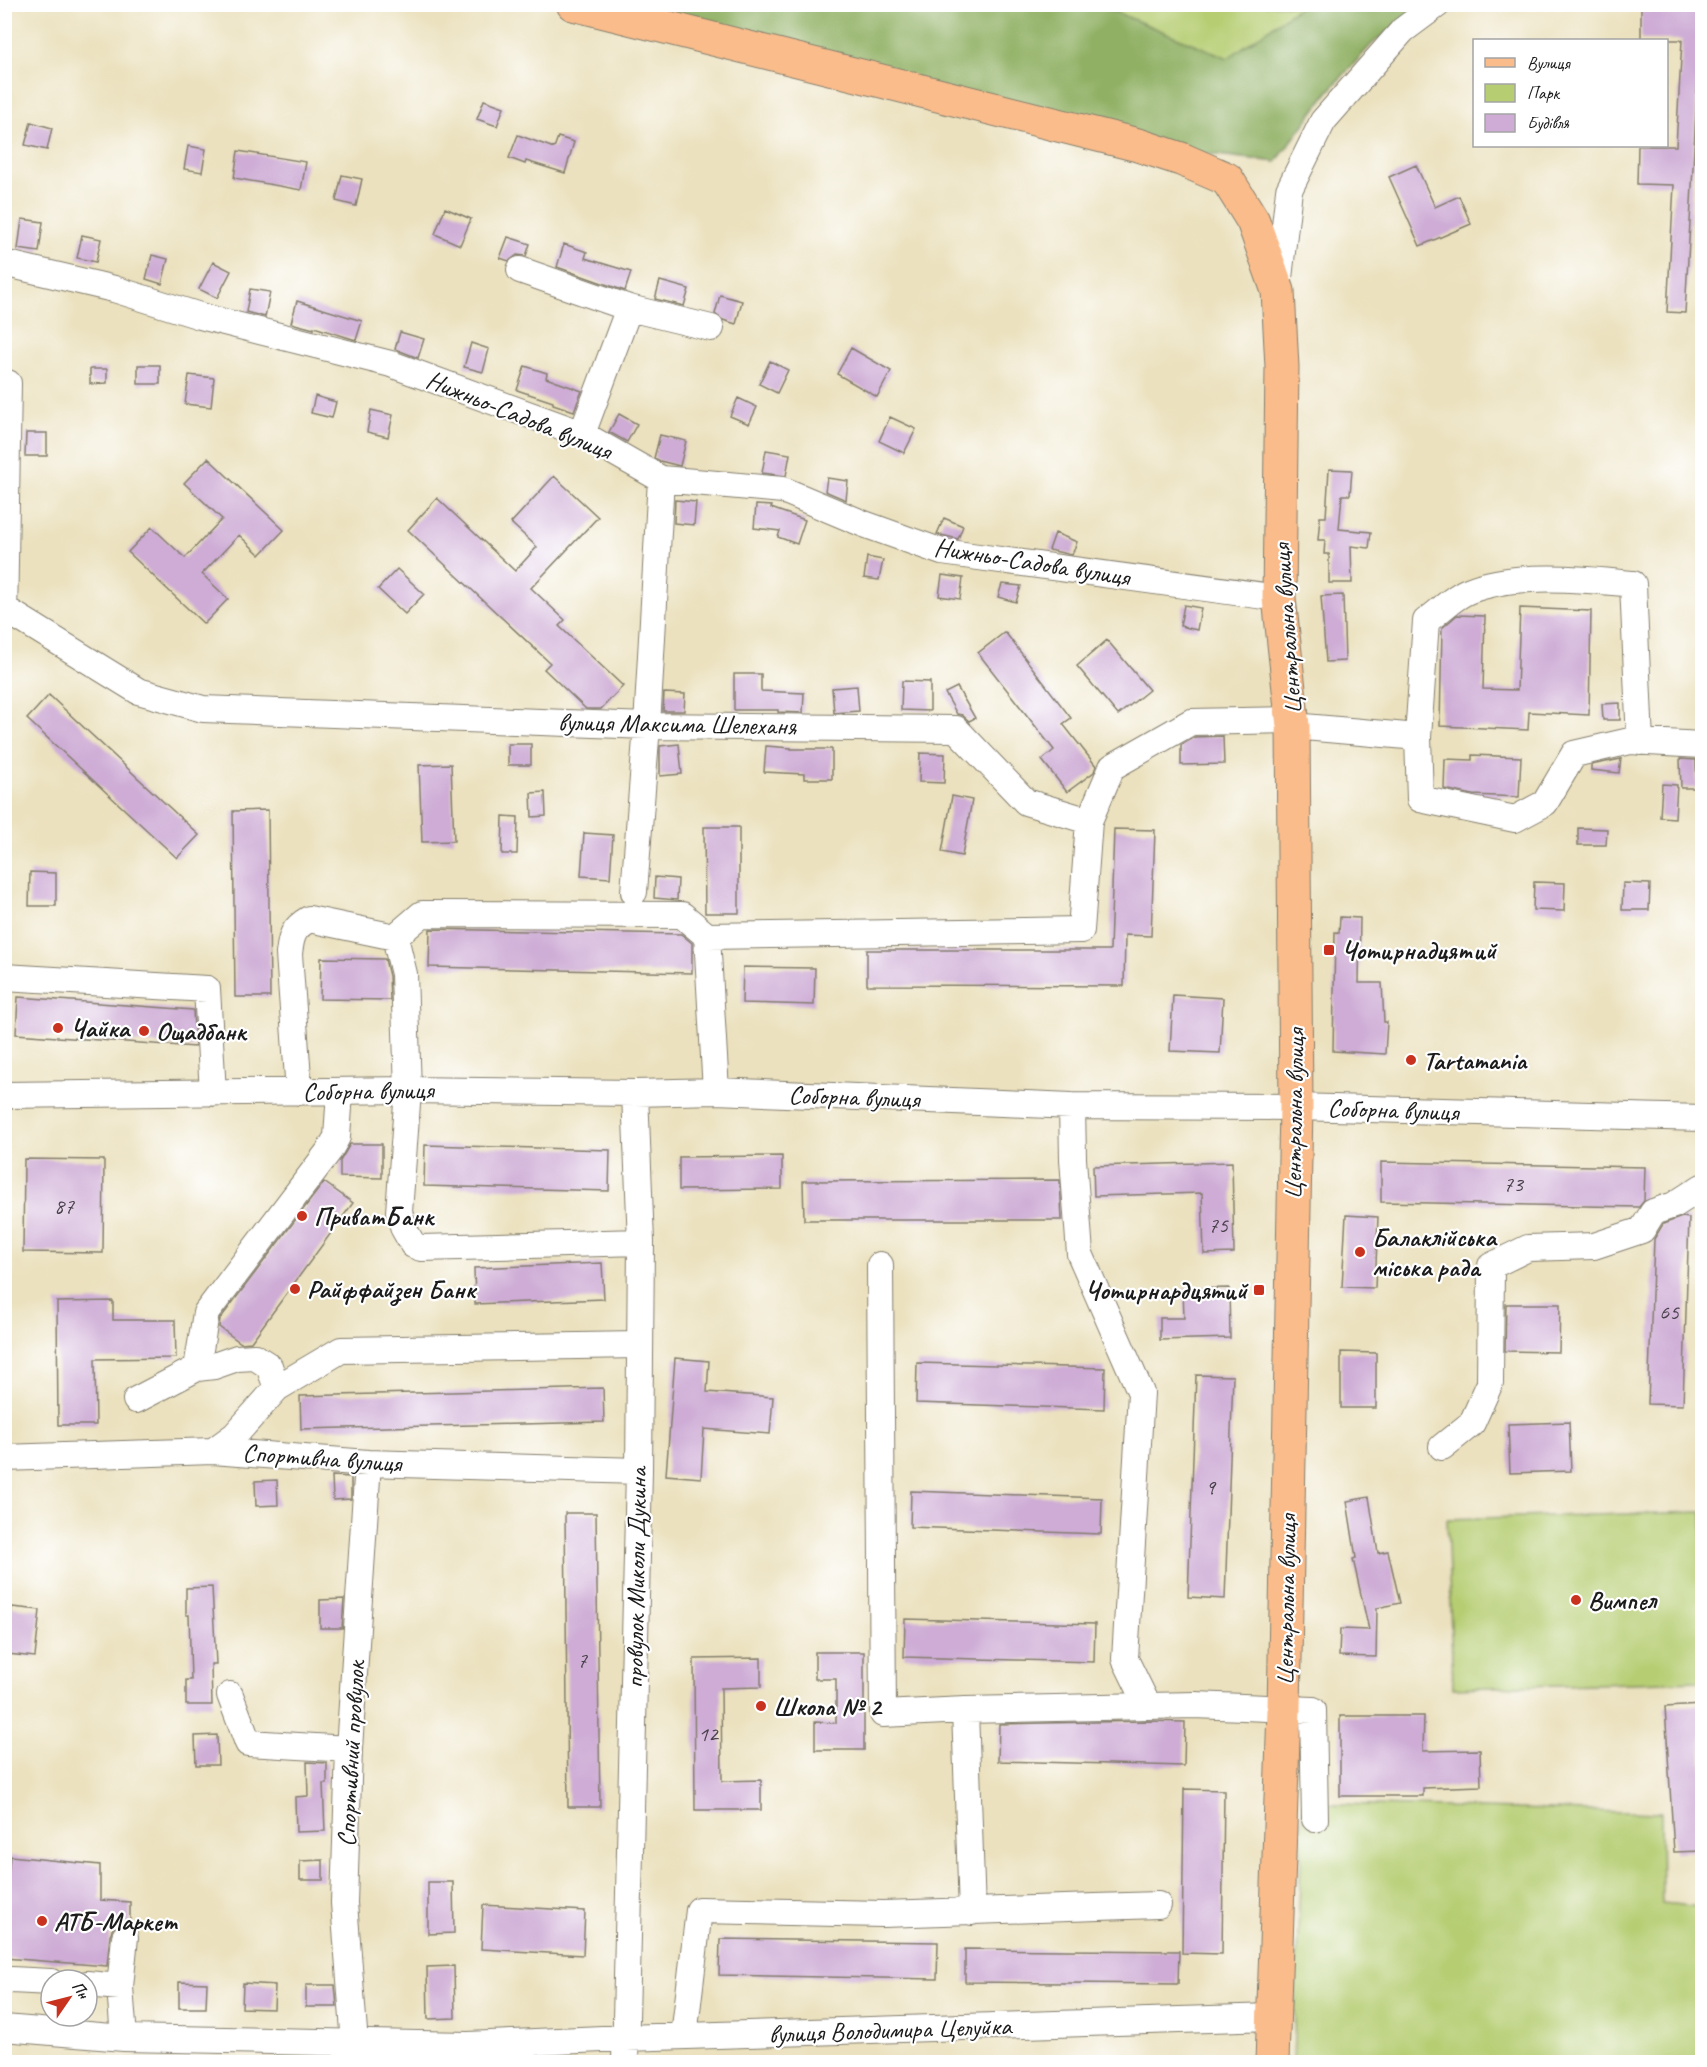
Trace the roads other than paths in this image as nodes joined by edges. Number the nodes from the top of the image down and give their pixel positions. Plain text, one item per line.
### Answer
1 (573, 4) edge
2 (1438, 4) edge
3 (4, 266) edge
4 (520, 270) dead end
5 (1278, 291) junction
6 (629, 308) junction
7 (711, 328) dead end
8 (6, 382) edge
9 (582, 434) junction
10 (661, 479) junction
11 (1279, 598) junction
12 (5, 609) edge
13 (4, 621) edge
14 (1293, 723) junction
15 (647, 726) junction
16 (1418, 737) junction
17 (1640, 742) junction
18 (1702, 746) edge
19 (1089, 821) junction
20 (634, 892) dead end
21 (707, 936) junction
22 (395, 937) junction
23 (4, 977) edge
24 (408, 1090) junction
25 (716, 1091) junction
26 (299, 1092) junction
27 (340, 1092) junction
28 (213, 1093) junction
29 (635, 1093) junction
30 (4, 1095) edge
31 (1072, 1106) junction
32 (1296, 1107) junction
33 (1702, 1118) edge
34 (1702, 1187) edge
35 (641, 1242) junction
36 (880, 1265) dead end
37 (639, 1345) junction
38 (197, 1368) junction
39 (278, 1388) junction
40 (136, 1400) dead end
41 (1442, 1447) dead end
42 (213, 1451) junction
43 (4, 1458) edge
44 (368, 1463) junction
45 (639, 1471) junction
46 (230, 1695) dead end
47 (1148, 1706) junction
48 (965, 1710) junction
49 (1284, 1710) junction
50 (349, 1749) junction
51 (1315, 1819) dead end
52 (1158, 1905) dead end
53 (972, 1912) junction
54 (125, 1937) dead end
55 (11, 1980) dead end
56 (39, 1981) edge
57 (99, 1985) edge
58 (120, 1987) junction
59 (1272, 2017) junction
60 (4, 2028) edge
61 (684, 2036) junction
62 (124, 2038) junction
63 (355, 2044) junction
64 (625, 2050) edge
65 (468, 2054) edge
66 (1272, 2062) edge

1 - 5 main road, Центральна вулиця
2 - 5 street
3 - 9 street, Нижньо-Садова вулиця
4 - 6 street
5 - 11 main road, Центральна вулиця
6 - 7 street
6 - 9 street
8 - 12 street
9 - 10 street, Нижньо-Садова вулиця
10 - 11 street, Нижньо-Садова вулиця
10 - 15 street
11 - 14 main road, Центральна вулиця
12 - 13 street
12 - 15 street, вулиця Максима Шелеханя
14 - 16 street
14 - 19 street
14 - 32 main road, Центральна вулиця
15 - 19 street, вулиця Максима Шелеханя
15 - 20 street
16 - 17 street
16 - 17 street
17 - 18 street
19 - 21 street
21 - 22 street
21 - 25 street
22 - 24 street
22 - 26 street
23 - 28 street
24 - 27 street, Соборна вулиця
24 - 29 street, Соборна вулиця
24 - 35 street
25 - 29 street, Соборна вулиця
25 - 31 street, Соборна вулиця
26 - 27 street, Соборна вулиця
26 - 28 street, Соборна вулиця
27 - 38 street
28 - 30 street, Соборна вулиця
29 - 35 street, провулок Миколи Дукина
31 - 32 street, Соборна вулиця
31 - 47 street
32 - 33 street, Соборна вулиця
32 - 49 main road, Центральна вулиця
34 - 41 street
35 - 37 street, провулок Миколи Дукина
36 - 48 street
37 - 39 street
37 - 45 street, провулок Миколи Дукина
38 - 39 street
38 - 40 street
39 - 42 street
42 - 43 street, Спортивна вулиця
42 - 44 street, Спортивна вулиця
44 - 45 street, Спортивна вулиця
44 - 50 street, Спортивний провулок
45 - 64 street, провулок Миколи Дукина
46 - 50 street
47 - 48 street
47 - 49 street
48 - 53 street
49 - 51 street
49 - 59 main road, Центральна вулиця
50 - 63 street, Спортивний провулок
52 - 53 street
53 - 61 street
54 - 58 street
55 - 56 street
57 - 58 street
58 - 62 street
59 - 61 street, вулиця Володимира Целуйка
59 - 66 main road, Центральна вулиця
60 - 62 street, вулиця Володимира Целуйка
61 - 64 street, вулиця Володимира Целуйка
62 - 63 street, вулиця Володимира Целуйка
63 - 65 street, вулиця Володимира Целуйка
64 - 65 street, вулиця Володимира Целуйка

